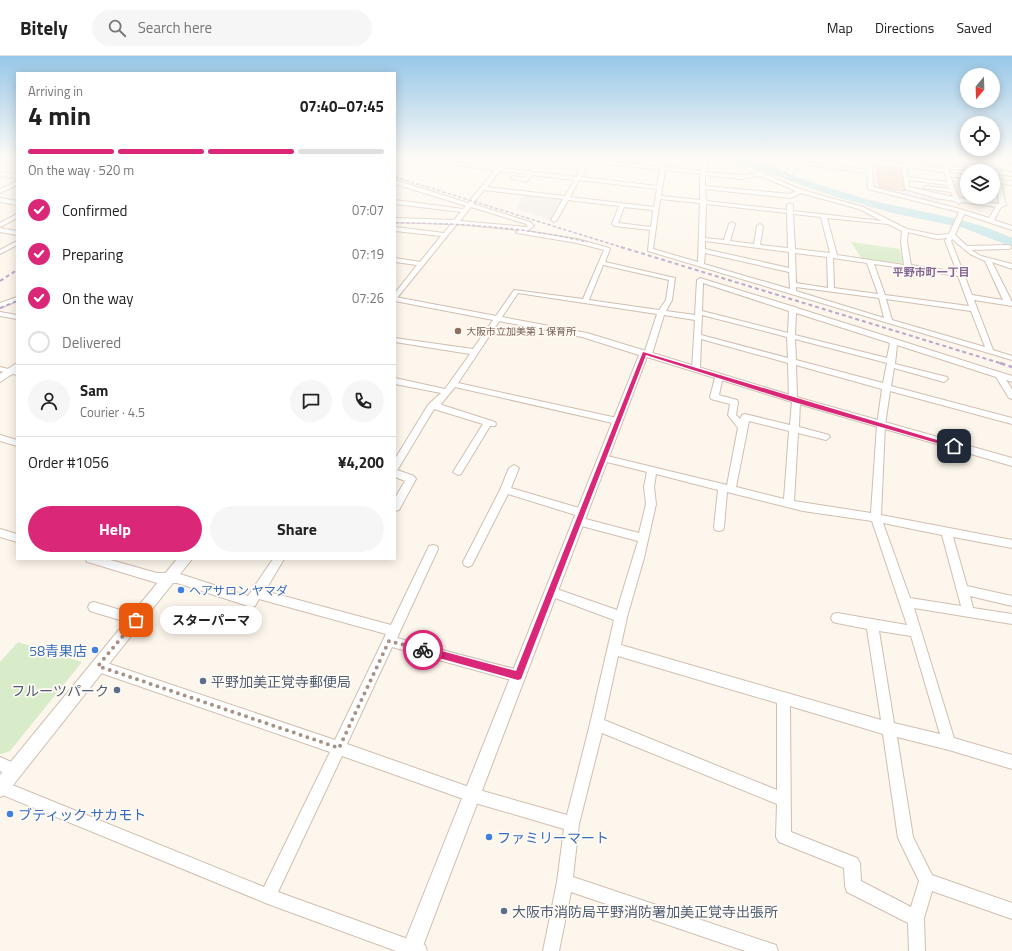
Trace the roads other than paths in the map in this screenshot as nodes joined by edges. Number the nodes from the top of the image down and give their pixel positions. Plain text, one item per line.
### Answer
1 (567, 198) edge
2 (658, 198) edge
3 (450, 199) edge
4 (475, 199) edge
5 (573, 199) edge
6 (667, 199) edge
7 (703, 199) edge
8 (791, 199) edge
9 (828, 199) edge
10 (912, 199) edge
11 (951, 199) edge
12 (1004, 199) edge
13 (0, 200) edge
14 (958, 200) joint
15 (16, 202) edge
16 (396, 202) edge
17 (703, 202) junction
18 (991, 204) edge
19 (470, 205) junction
20 (622, 205) junction
21 (999, 206) junction
22 (656, 209) junction
23 (465, 211) junction
24 (960, 211) junction
25 (790, 212) junction
26 (824, 216) junction
27 (16, 217) edge
28 (396, 220) edge
29 (554, 220) dead end
30 (991, 220) junction
31 (455, 224) junction
32 (732, 224) dead end
33 (894, 224) junction
34 (0, 225) edge
35 (760, 226) dead end
36 (1012, 228) edge
37 (396, 229) edge
38 (653, 229) junction
39 (0, 230) edge
40 (905, 230) junction
41 (16, 233) edge
42 (446, 235) junction
43 (952, 236) junction
44 (701, 239) junction
45 (727, 242) junction
46 (16, 244) edge
47 (757, 246) junction
48 (1009, 247) dead end
49 (966, 248) junction
50 (701, 250) junction
51 (791, 251) junction
52 (0, 252) edge
53 (832, 255) junction
54 (987, 259) junction
55 (396, 260) edge
56 (870, 261) junction
57 (601, 263) junction
58 (421, 264) junction
59 (701, 266) junction
60 (908, 267) junction
61 (1012, 267) edge
62 (792, 270) junction
63 (962, 275) junction
64 (793, 285) junction
65 (831, 290) junction
66 (793, 293) junction
67 (882, 296) junction
68 (396, 297) edge
69 (970, 297) junction
70 (396, 298) edge
71 (16, 299) edge
72 (585, 302) junction
73 (16, 304) edge
74 (1010, 304) edge
75 (0, 306) edge
76 (793, 308) junction
77 (975, 309) junction
78 (0, 312) edge
79 (661, 313) junction
80 (698, 315) junction
81 (16, 317) edge
82 (500, 319) junction
83 (0, 322) edge
84 (889, 322) junction
85 (698, 336) junction
86 (791, 336) junction
87 (396, 340) edge
88 (894, 341) junction
89 (990, 351) junction
90 (475, 352) junction
91 (646, 354) junction
92 (1012, 358) edge
93 (792, 362) junction
94 (891, 364) junction
95 (0, 369) edge
96 (696, 369) junction
97 (15, 370) edge
98 (999, 375) junction
99 (718, 376) junction
100 (0, 378) edge
101 (944, 379) dead end
102 (1012, 379) edge
103 (396, 381) edge
104 (452, 384) junction
105 (888, 388) junction
106 (447, 392) junction
107 (1012, 396) edge
108 (794, 400) junction
109 (437, 404) junction
110 (617, 421) junction
111 (1012, 421) edge
112 (882, 425) junction
113 (743, 428) junction
114 (794, 430) junction
115 (0, 438) edge
116 (826, 438) dead end
117 (16, 442) edge
118 (603, 458) junction
119 (1012, 462) edge
120 (396, 465) edge
121 (514, 468) dead end
122 (652, 470) junction
123 (458, 472) dead end
124 (396, 473) edge
125 (727, 488) junction
126 (505, 490) junction
127 (789, 504) junction
128 (396, 505) edge
129 (580, 517) junction
130 (876, 518) junction
131 (719, 527) dead end
132 (946, 532) junction
133 (0, 533) edge
134 (16, 538) edge
135 (643, 538) junction
136 (1012, 544) edge
137 (433, 549) dead end
138 (95, 560) edge
139 (184, 560) edge
140 (278, 560) edge
141 (468, 562) dead end
142 (169, 579) junction
143 (963, 590) junction
144 (551, 592) junction
145 (258, 594) junction
146 (1012, 601) edge
147 (906, 602) junction
148 (94, 607) dead end
149 (968, 611) junction
150 (621, 617) junction
151 (837, 618) dead end
152 (1012, 619) edge
153 (136, 620) junction
154 (872, 624) junction
155 (916, 632) junction
156 (392, 636) junction
157 (613, 649) junction
158 (98, 666) junction
159 (518, 676) junction
160 (783, 698) junction
161 (597, 724) junction
162 (890, 729) junction
163 (949, 743) junction
164 (339, 748) junction
165 (1012, 762) edge
166 (7, 767) edge
167 (0, 788) edge
168 (472, 795) junction
169 (784, 800) junction
170 (572, 824) junction
171 (927, 881) junction
172 (565, 882) junction
173 (268, 896) junction
174 (1012, 911) edge
175 (916, 918) junction
176 (414, 950) edge
177 (551, 951) edge
178 (770, 951) edge
179 (917, 951) edge

1 - 29 street
2 - 22 street
3 - 19 street
4 - 19 street
5 - 20 street
6 - 17 street
7 - 17 street
8 - 25 street
9 - 33 street
10 - 24 street
11 - 14 street
12 - 21 street
13 - 15 street
14 - 24 street
16 - 23 street
17 - 25 street
17 - 44 street
18 - 21 street
19 - 23 street
19 - 31 street
20 - 22 street
20 - 38 street
21 - 30 street
22 - 38 street
23 - 31 street
24 - 30 street
24 - 43 street
25 - 26 street
25 - 51 street
26 - 33 street
26 - 53 street
27 - 34 street
28 - 31 street
30 - 36 street
31 - 42 street
31 - 57 street
32 - 45 street
33 - 40 street
35 - 47 street
37 - 42 street
38 - 59 street
39 - 41 street
40 - 43 street
40 - 60 street
42 - 58 street
43 - 49 street
43 - 63 street
44 - 45 street
44 - 50 street
45 - 47 street
46 - 52 street
47 - 51 street
48 - 49 street
49 - 54 street
50 - 59 street
50 - 62 street
51 - 53 street
51 - 62 street
53 - 56 street
53 - 65 street
54 - 61 street
54 - 74 street
55 - 58 street
56 - 60 street
56 - 67 street
57 - 72 street
57 - 79 street
58 - 68 street
59 - 66 street
60 - 63 street
62 - 64 street
63 - 69 street
64 - 65 street
64 - 66 street
65 - 67 street
66 - 84 street
67 - 77 street
67 - 84 street
69 - 74 street
69 - 77 street
70 - 82 street
71 - 75 street
72 - 79 street
72 - 82 street
73 - 78 street
76 - 80 street
76 - 86 street
76 - 88 street
77 - 89 street
78 - 81 street
79 - 80 street
79 - 91 street
80 - 85 street
80 - 86 street
81 - 83 street
82 - 90 street
82 - 91 street
84 - 89 street
85 - 93 street
85 - 96 street
86 - 93 street
86 - 94 street
87 - 90 street
88 - 94 street
88 - 98 street
89 - 92 street
90 - 104 street
91 - 96 street
91 - 110 street
93 - 105 street
93 - 108 street
94 - 101 street
94 - 105 street
95 - 97 street
96 - 99 street
97 - 100 street
98 - 102 street
98 - 107 street
99 - 108 street
99 - 113 street
103 - 106 street
104 - 106 street
104 - 110 street
105 - 111 street
105 - 112 street
106 - 109 street
108 - 112 street
108 - 114 street
109 - 120 street
109 - 123 street
110 - 118 street
112 - 119 street
112 - 130 street
113 - 114 street
113 - 125 street
114 - 116 street
114 - 127 street
115 - 117 street
118 - 122 street
118 - 129 street
121 - 126 street
122 - 125 street
122 - 135 street
124 - 128 street
125 - 127 street
125 - 131 street
126 - 129 street
126 - 141 street
127 - 130 street
129 - 135 street
129 - 144 street
130 - 132 street
130 - 147 street
132 - 136 street
132 - 143 street
133 - 134 street
135 - 150 street
137 - 156 street
138 - 142 street
139 - 142 street
140 - 145 street
142 - 145 street
142 - 153 street
143 - 146 street
143 - 149 street
144 - 150 street
144 - 159 street
145 - 156 street
147 - 149 street
147 - 155 street
148 - 153 street
149 - 152 street
150 - 157 street
151 - 154 street
153 - 158 street
154 - 155 street
154 - 162 street
155 - 163 street
156 - 159 street
156 - 164 street
157 - 160 street
157 - 161 street
158 - 164 street
158 - 166 street
159 - 168 street
160 - 162 street
160 - 169 street
161 - 169 street
161 - 170 street
162 - 163 street
162 - 171 street
163 - 165 street
164 - 168 street
164 - 173 street
166 - 167 street
167 - 173 street
168 - 170 street
168 - 176 street
169 - 175 street
170 - 172 street
171 - 174 street
171 - 175 street
172 - 177 street
172 - 178 street
173 - 176 street
175 - 179 street

